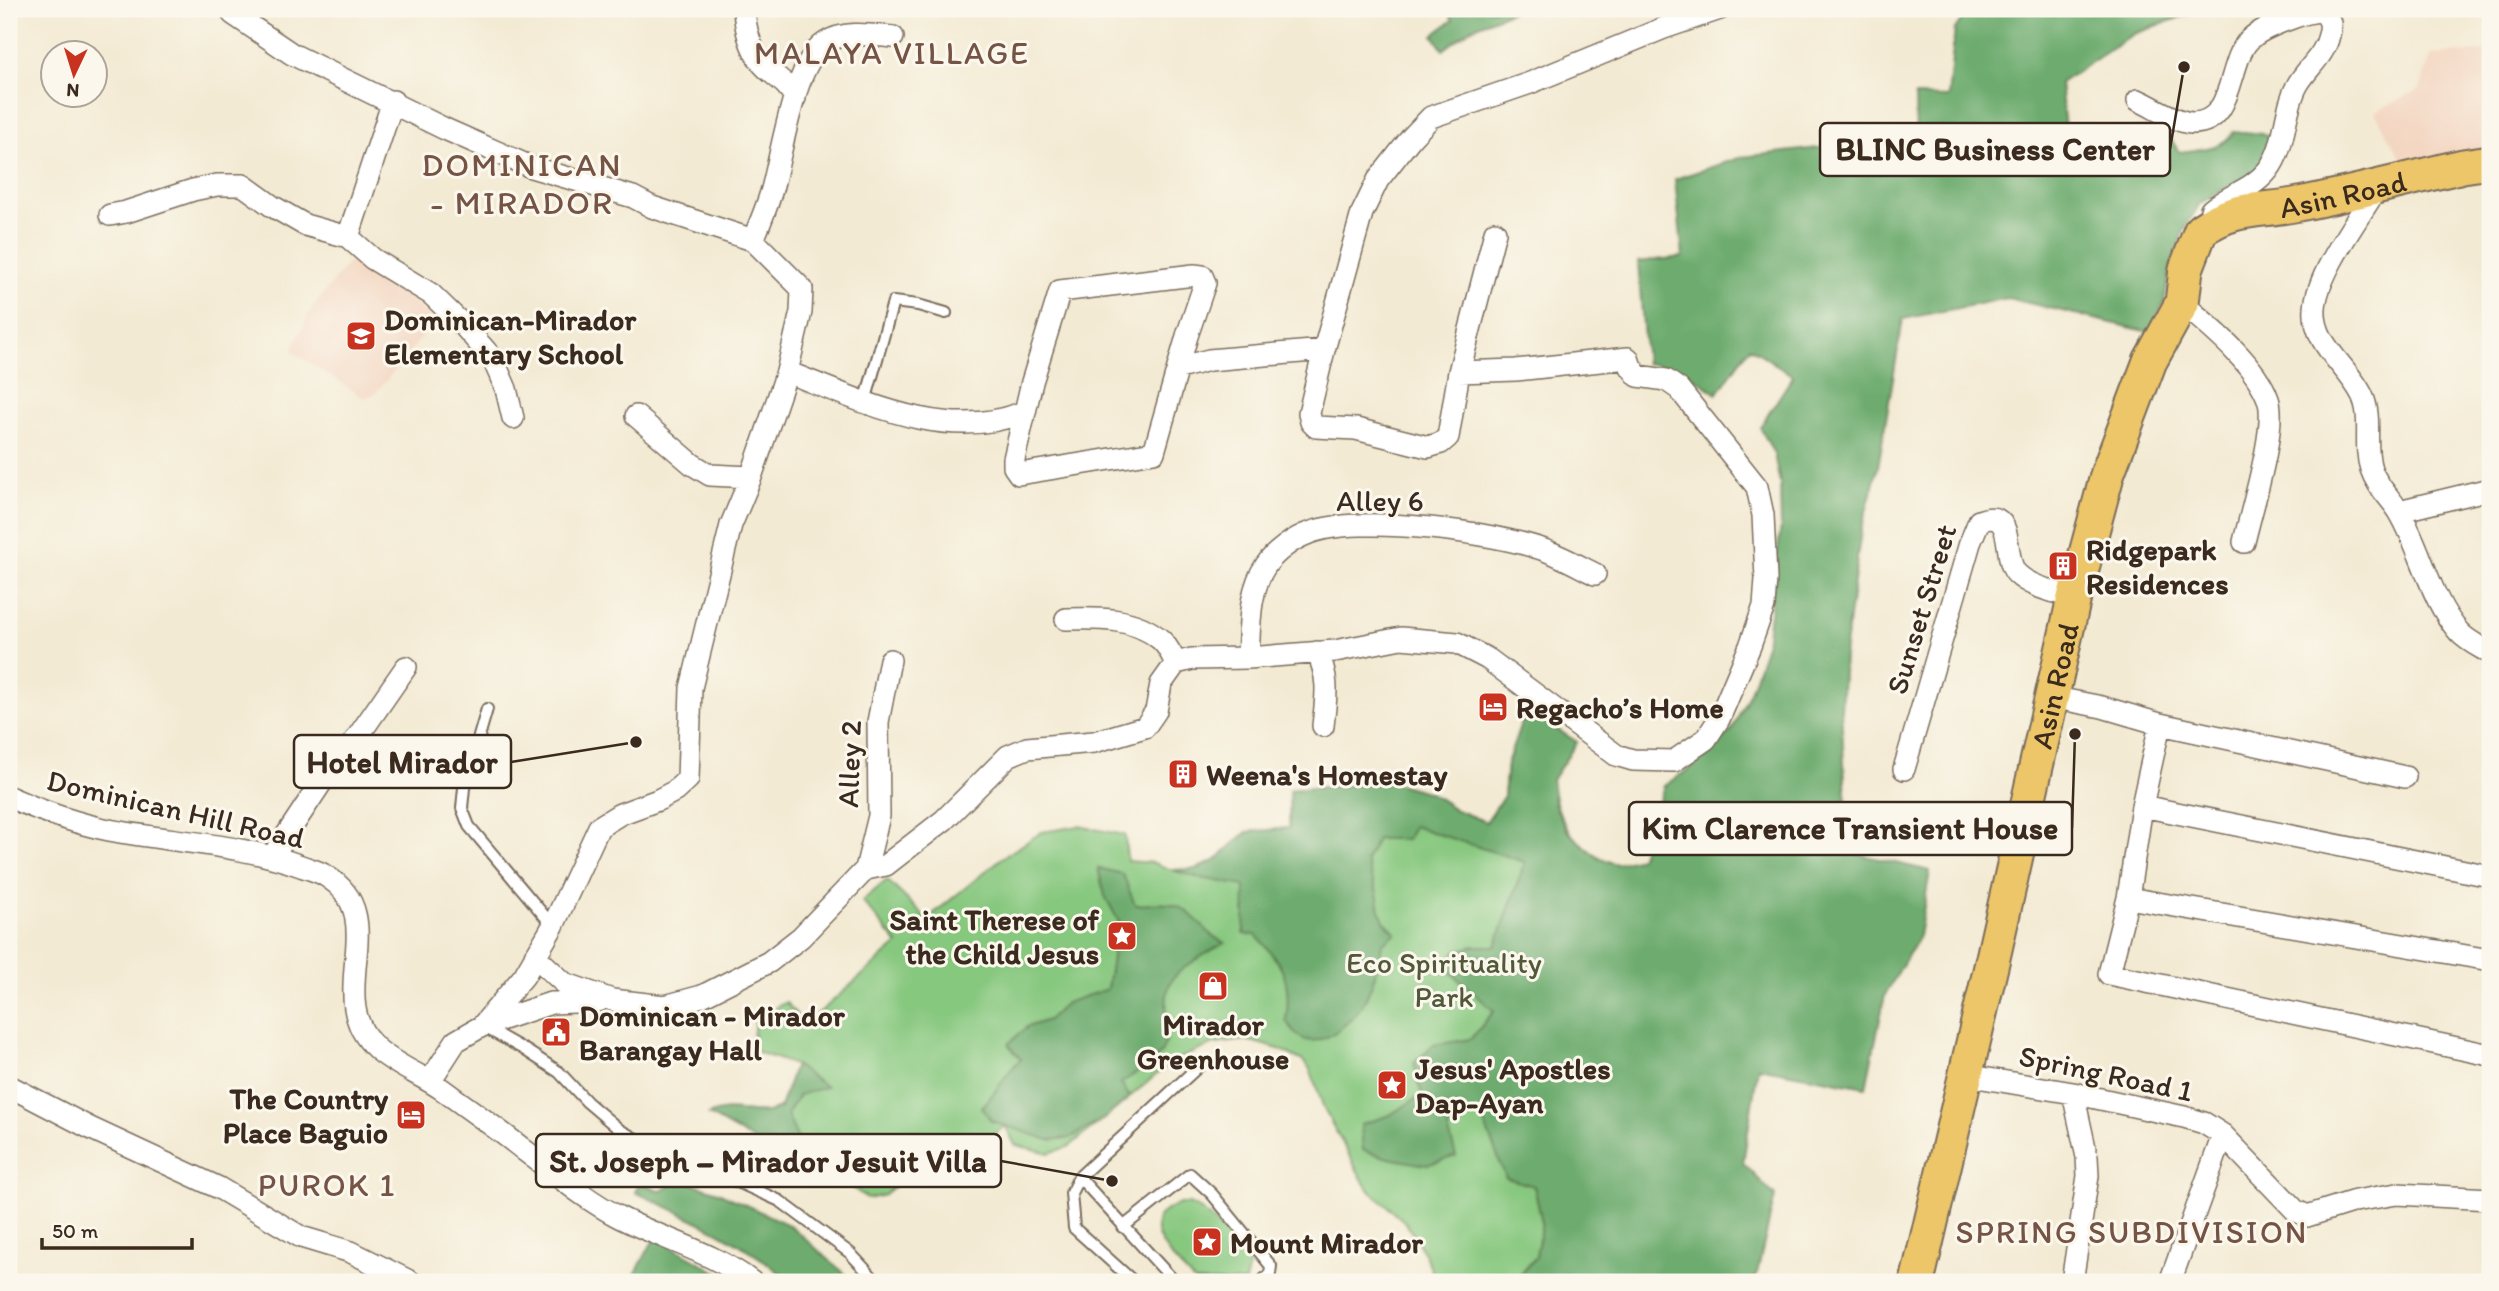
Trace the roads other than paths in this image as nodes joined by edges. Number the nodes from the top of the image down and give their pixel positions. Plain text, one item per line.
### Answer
1 (230, 9) edge
2 (744, 9) edge
3 (1720, 9) edge
4 (893, 37) dead end
5 (795, 98) junction
6 (2138, 100) dead end
7 (393, 102) junction
8 (2490, 162) edge
9 (2378, 186) junction
10 (110, 215) dead end
11 (2201, 230) junction
12 (1495, 232) dead end
13 (348, 237) junction
14 (753, 240) junction
15 (2182, 303) junction
16 (946, 313) dead end
17 (1324, 350) junction
18 (1179, 368) junction
19 (787, 372) junction
20 (1459, 372) junction
21 (865, 402) junction
22 (1024, 412) junction
23 (636, 416) dead end
24 (513, 418) dead end
25 (751, 477) junction
26 (2490, 489) edge
27 (2399, 512) junction
28 (2244, 542) dead end
29 (1595, 574) dead end
30 (2074, 598) junction
31 (1066, 619) dead end
32 (1317, 652) junction
33 (2490, 653) edge
34 (1248, 658) junction
35 (890, 660) dead end
36 (1176, 663) junction
37 (406, 667) dead end
38 (2051, 697) junction
39 (487, 709) dead end
40 (2160, 724) junction
41 (1323, 726) dead end
42 (1903, 769) dead end
43 (2405, 777) dead end
44 (9, 797) edge
45 (2142, 806) junction
46 (272, 857) junction
47 (866, 869) junction
48 (2490, 876) edge
49 (2128, 898) junction
50 (553, 926) junction
51 (535, 956) junction
52 (2490, 960) edge
53 (612, 1000) junction
54 (482, 1026) junction
55 (2490, 1055) edge
56 (1199, 1066) dead end
57 (1965, 1075) junction
58 (430, 1081) junction
59 (9, 1086) edge
60 (2073, 1093) junction
61 (2223, 1135) junction
62 (1079, 1177) junction
63 (2490, 1199) edge
64 (1123, 1227) junction
65 (411, 1282) edge
66 (752, 1282) edge
67 (877, 1282) edge
68 (1134, 1282) edge
69 (1175, 1282) edge
70 (1261, 1282) edge
71 (1917, 1282) edge
72 (2072, 1282) edge
73 (2170, 1282) edge

1 - 7 street
2 - 5 street
3 - 17 street
4 - 5 street
5 - 14 street
6 - 11 street
7 - 13 street
7 - 14 street
8 - 9 main road, Asin Road
9 - 11 main road, Asin Road
9 - 27 street
10 - 13 street
11 - 15 main road, Asin Road
12 - 20 street
13 - 24 street
14 - 19 street
15 - 28 street
15 - 30 main road, Asin Road
16 - 21 lane
17 - 18 street
17 - 20 street
18 - 22 street
18 - 22 street
19 - 21 street
19 - 25 street
20 - 32 street
21 - 22 street
23 - 25 street
25 - 50 street
26 - 27 street
27 - 33 street
29 - 34 street, Alley 6
30 - 38 main road, Asin Road
30 - 42 street, Sunset Street
31 - 36 street
32 - 34 street
32 - 41 street
34 - 36 street
35 - 47 street, Alley 2
36 - 47 street
37 - 46 street
38 - 40 street
38 - 57 main road, Asin Road
39 - 50 lane
40 - 43 street
40 - 45 street
44 - 46 street, Dominican Hill Road
45 - 48 street
45 - 49 street
46 - 58 street, Dominican Hill Road
47 - 53 street
49 - 52 street
49 - 55 street
50 - 51 street
51 - 53 street
51 - 54 street
53 - 54 street
54 - 58 street
54 - 67 lane
56 - 62 lane
57 - 60 street, Spring Road 1
57 - 71 main road, Asin Road
58 - 66 street, Dominican Hill Road
59 - 65 street
60 - 61 street, Spring Road 1
60 - 72 street
61 - 63 street, Spring Road 1
61 - 73 street
62 - 64 lane
62 - 68 lane
64 - 69 lane
64 - 70 lane

